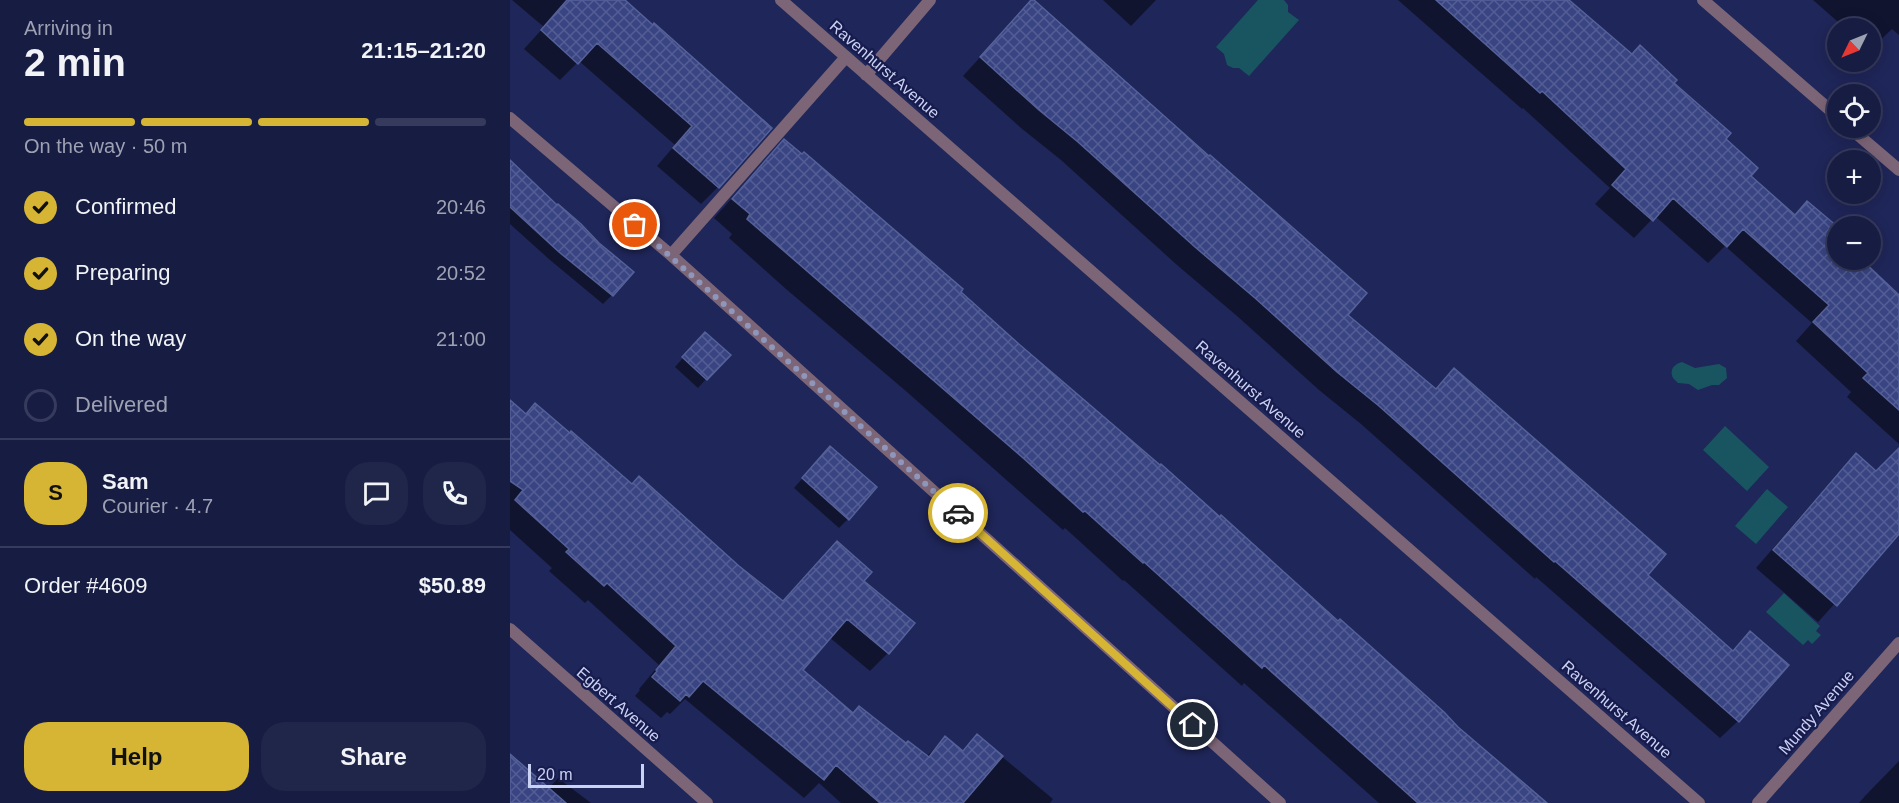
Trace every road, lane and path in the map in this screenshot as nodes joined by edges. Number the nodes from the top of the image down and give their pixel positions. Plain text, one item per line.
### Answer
1 (781, 0) edge
2 (930, 0) edge
3 (1703, 0) edge
4 (846, 57) junction
5 (866, 75) junction
6 (1827, 107) edge
7 (510, 118) edge
8 (1862, 138) edge
9 (1899, 170) edge
10 (671, 255) junction
11 (510, 629) edge
12 (1899, 643) edge
13 (707, 803) edge
14 (1280, 803) edge
15 (1699, 803) edge
16 (1758, 803) edge

1 - 4 street, Ravenhurst Avenue
2 - 5 street
3 - 6 street
4 - 5 street, Ravenhurst Avenue
4 - 10 street
5 - 15 street, Ravenhurst Avenue
7 - 10 street
8 - 9 street
10 - 14 street
11 - 13 street, Egbert Avenue
12 - 16 street, Mundy Avenue

